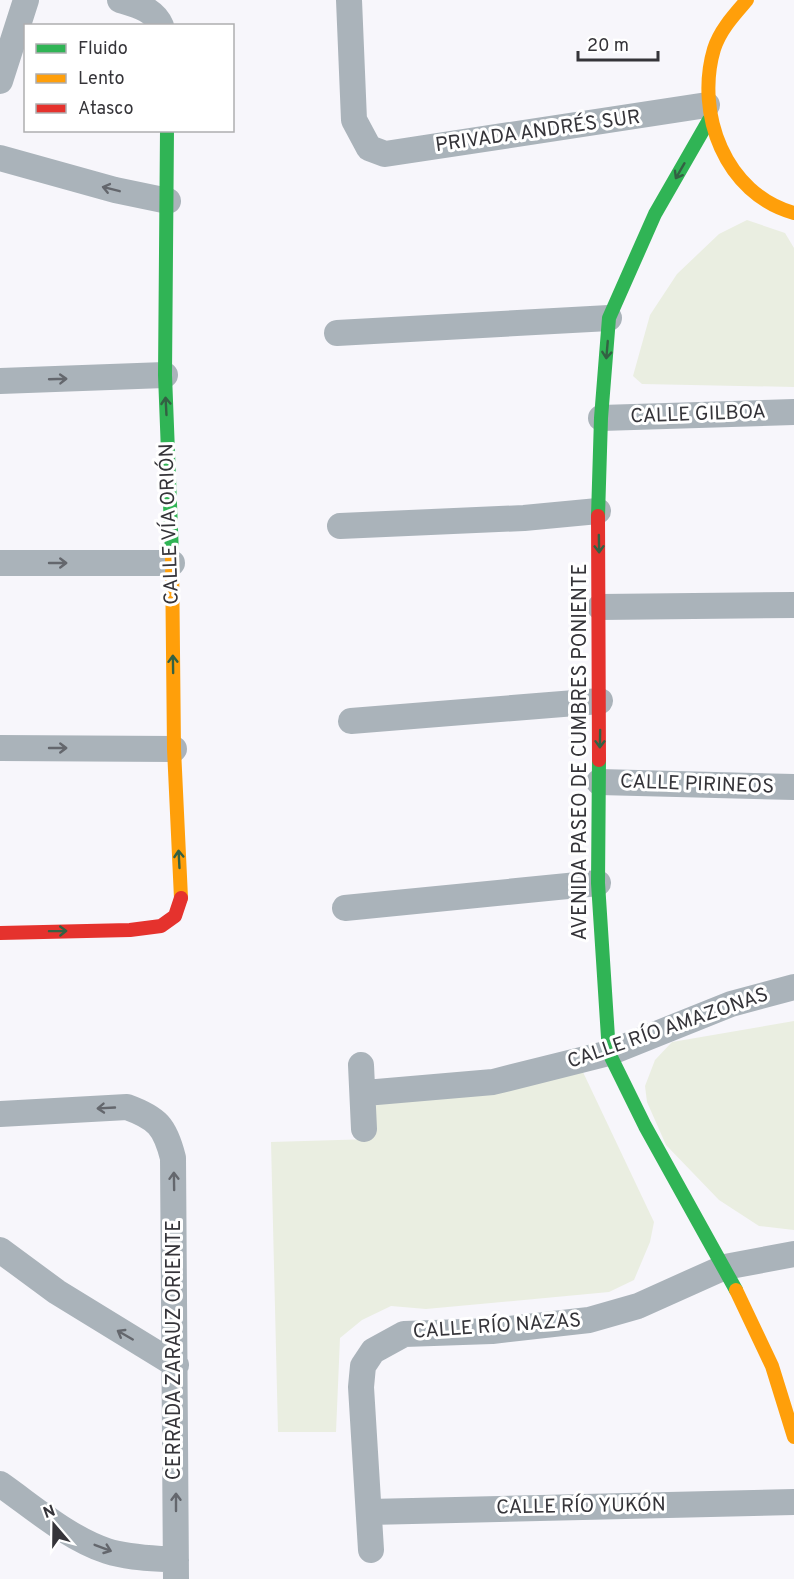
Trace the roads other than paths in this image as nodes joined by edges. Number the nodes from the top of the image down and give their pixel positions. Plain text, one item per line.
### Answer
1 (26, 0) edge
2 (120, 0) edge
3 (349, 0) edge
4 (736, 3) edge
5 (160, 22) edge
6 (0, 81) edge
7 (708, 113) junction
8 (167, 132) edge
9 (0, 158) edge
10 (168, 201) junction
11 (794, 213) edge
12 (609, 318) junction
13 (337, 333) dead end
14 (165, 375) junction
15 (0, 381) edge
16 (794, 412) edge
17 (601, 418) junction
18 (598, 511) junction
19 (340, 526) dead end
20 (0, 563) edge
21 (172, 564) junction
22 (794, 605) edge
23 (600, 607) junction
24 (600, 701) junction
25 (351, 721) dead end
26 (0, 748) edge
27 (174, 749) junction
28 (599, 782) junction
29 (794, 788) edge
30 (598, 883) junction
31 (345, 908) dead end
32 (0, 933) edge
33 (794, 987) edge
34 (609, 1053) junction
35 (362, 1065) dead end
36 (365, 1093) junction
37 (0, 1114) edge
38 (364, 1130) dead end
39 (0, 1250) edge
40 (794, 1254) edge
41 (725, 1267) junction
42 (176, 1365) junction
43 (794, 1437) edge
44 (0, 1484) edge
45 (794, 1502) edge
46 (369, 1512) junction
47 (371, 1550) dead end
48 (176, 1570) edge

1 - 6 street
2 - 5 street
3 - 7 street, PRIVADA ANDRÉS SUR
4 - 7 street
7 - 11 street
7 -> 12 street, AVENIDA PASEO DE CUMBRES PONIENTE
8 - 10 street, CALLE VÍA ORIÓN
10 -> 9 street
10 - 14 street, CALLE VÍA ORIÓN
12 - 13 street
12 -> 17 street, AVENIDA PASEO DE CUMBRES PONIENTE
15 -> 14 street
21 -> 14 street, CALLE VÍA ORIÓN
16 - 17 street, CALLE GILBOA
17 - 18 street, AVENIDA PASEO DE CUMBRES PONIENTE
18 - 19 street
18 -> 23 street, AVENIDA PASEO DE CUMBRES PONIENTE
20 -> 21 street
27 -> 21 street, CALLE VÍA ORIÓN
22 - 23 street
23 - 24 street, AVENIDA PASEO DE CUMBRES PONIENTE
24 - 25 street
24 -> 28 street, AVENIDA PASEO DE CUMBRES PONIENTE
26 -> 27 street
32 -> 27 street, CALLE VÍA ORIÓN
28 - 29 street, CALLE PIRINEOS
28 - 30 street, AVENIDA PASEO DE CUMBRES PONIENTE
30 - 31 street
30 - 34 street, AVENIDA PASEO DE CUMBRES PONIENTE
33 - 34 street, CALLE RÍO AMAZONAS
34 - 36 street, CALLE RÍO AMAZONAS
34 - 41 street, AVENIDA PASEO DE CUMBRES PONIENTE
35 - 36 street
36 - 38 street
42 -> 37 street, CERRADA ZARAUZ ORIENTE
42 -> 39 street
40 - 41 street, CALLE RÍO NAZAS
41 - 43 street, AVENIDA PASEO DE CUMBRES PONIENTE
41 - 46 street, CALLE RÍO NAZAS
48 -> 42 street, CERRADA ZARAUZ ORIENTE
44 -> 48 street
45 - 46 street, CALLE RÍO YUKÓN
46 - 47 street

